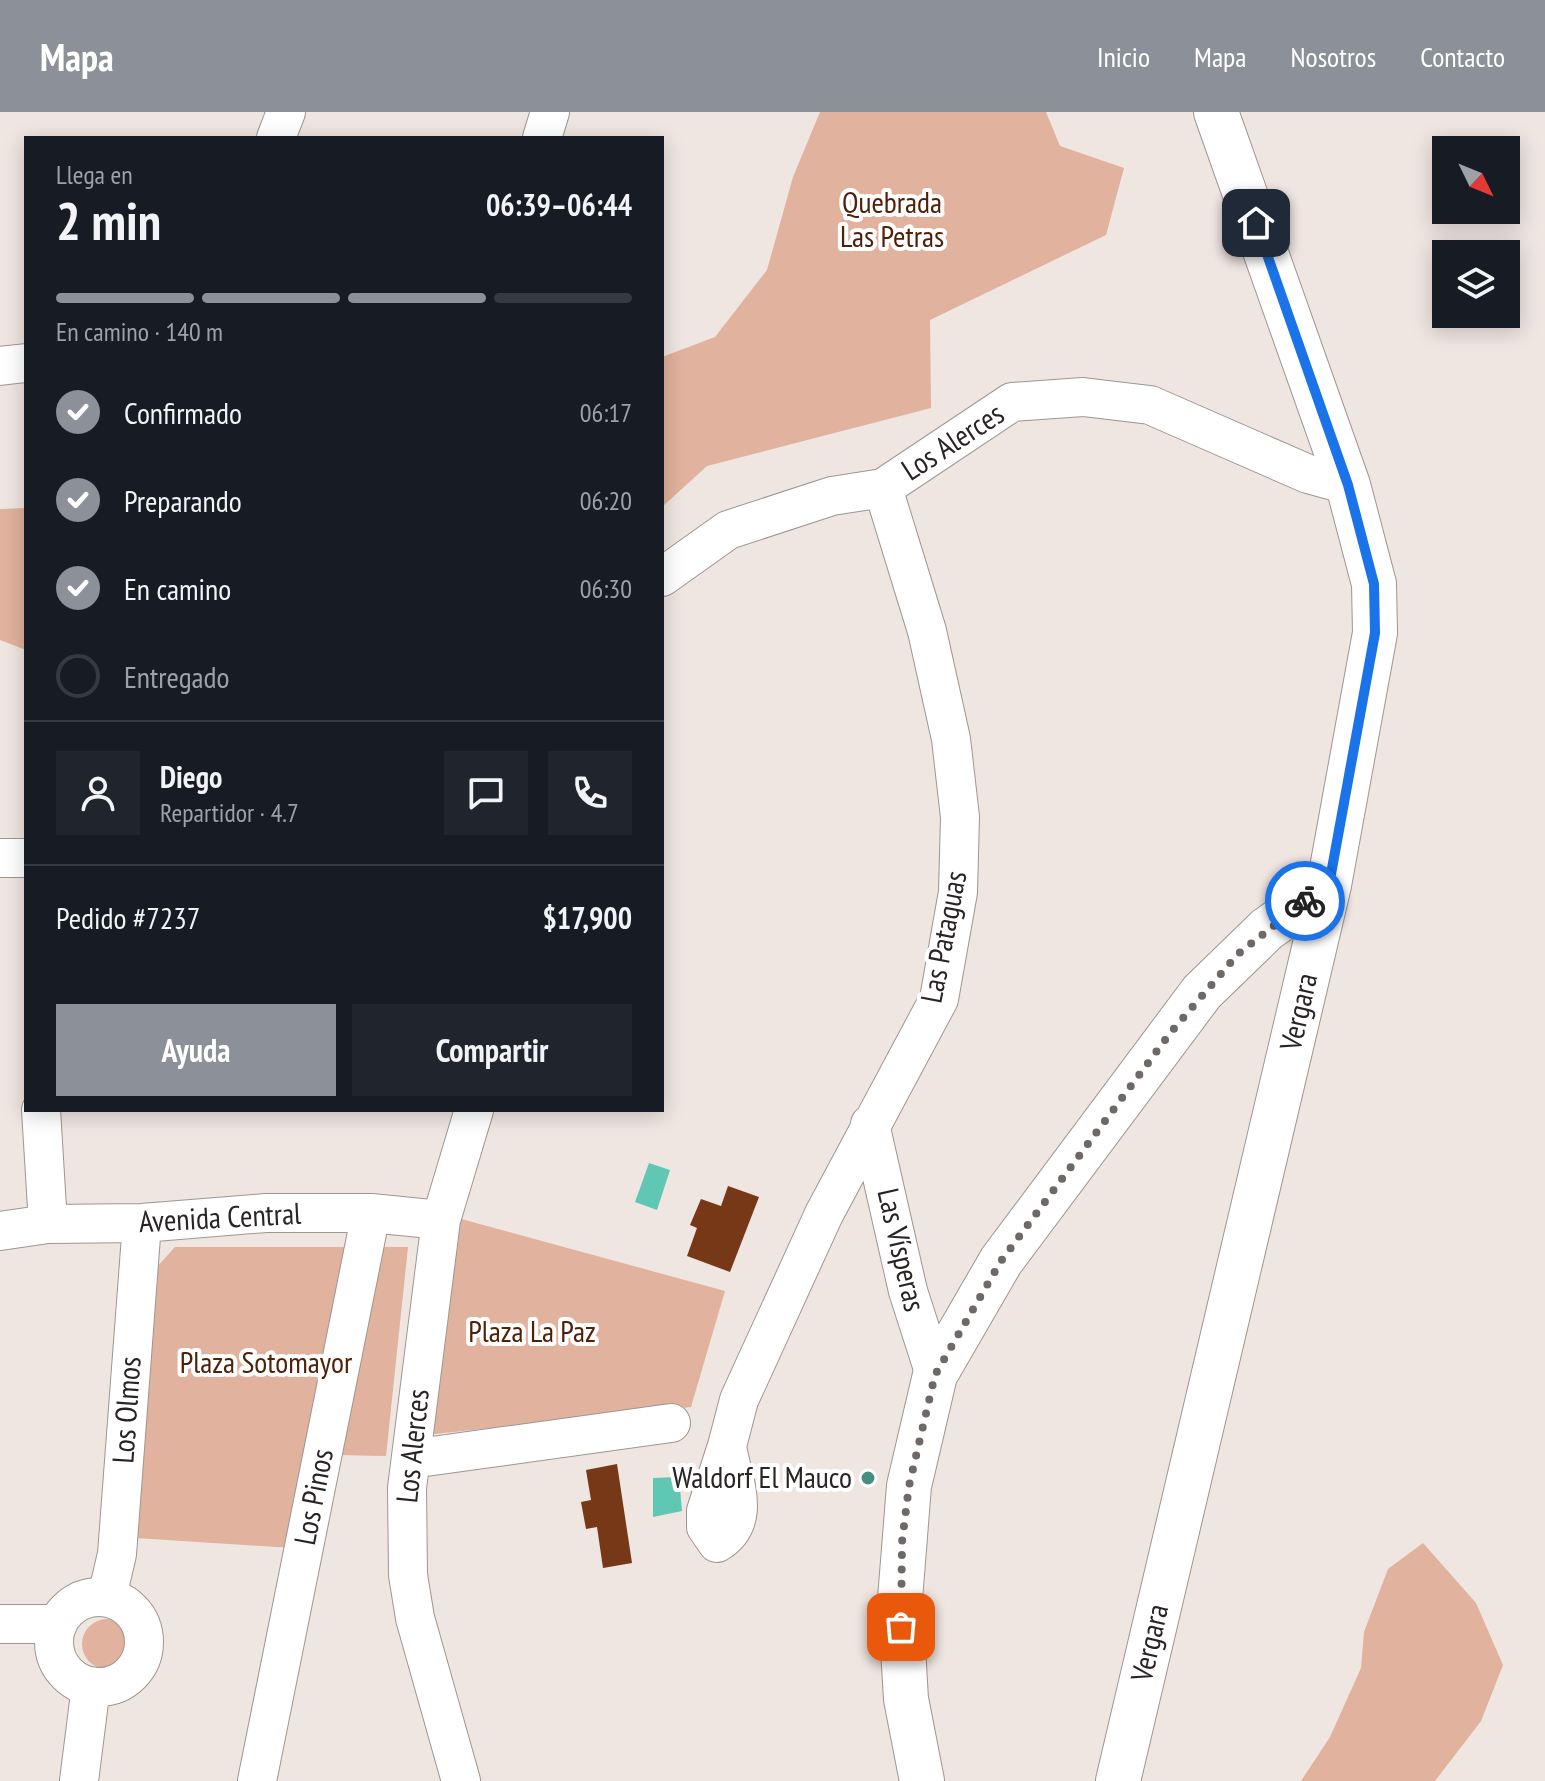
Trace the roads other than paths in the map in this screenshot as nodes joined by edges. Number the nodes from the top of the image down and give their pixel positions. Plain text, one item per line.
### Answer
1 (286, 112) edge
2 (550, 112) edge
3 (1216, 112) edge
4 (277, 136) edge
5 (543, 136) edge
6 (24, 363) edge
7 (0, 366) edge
8 (1348, 485) junction
9 (883, 488) junction
10 (664, 576) edge
11 (0, 858) edge
12 (24, 859) edge
13 (1329, 885) junction
14 (41, 1112) edge
15 (473, 1112) edge
16 (870, 1124) junction
17 (371, 1213) junction
18 (441, 1220) junction
19 (142, 1223) junction
20 (48, 1224) junction
21 (0, 1231) edge
22 (935, 1375) junction
23 (671, 1423) dead end
24 (727, 1446) dead end
25 (411, 1459) junction
26 (107, 1597) junction
27 (0, 1624) edge
28 (58, 1624) junction
29 (91, 1686) junction
30 (79, 1781) edge
31 (257, 1781) edge
32 (461, 1781) edge
33 (922, 1781) edge
34 (1118, 1781) edge

1 - 4 street
2 - 5 street
3 - 8 street, Vergara
6 - 7 street
8 - 9 street, Los Alerces
8 - 13 street, Vergara
9 - 10 street, Los Alerces
9 - 16 street, Las Pataguas
11 - 12 street
13 - 22 street
13 - 34 street, Vergara
14 - 20 street
15 - 18 street, Los Alerces
16 - 22 street, Las Vísperas
16 - 24 street, Las Pataguas
17 - 18 street, Avenida Central
17 - 19 street, Avenida Central
17 - 31 street, Los Pinos
18 - 25 street, Los Alerces
19 - 20 street, Avenida Central
19 - 26 street, Los Olmos
20 - 21 street, Avenida Central
22 - 33 street
23 - 25 street
25 - 32 street, Los Alerces
26 - 28 street
26 - 29 street
27 - 28 street
28 - 29 street
29 - 30 street

